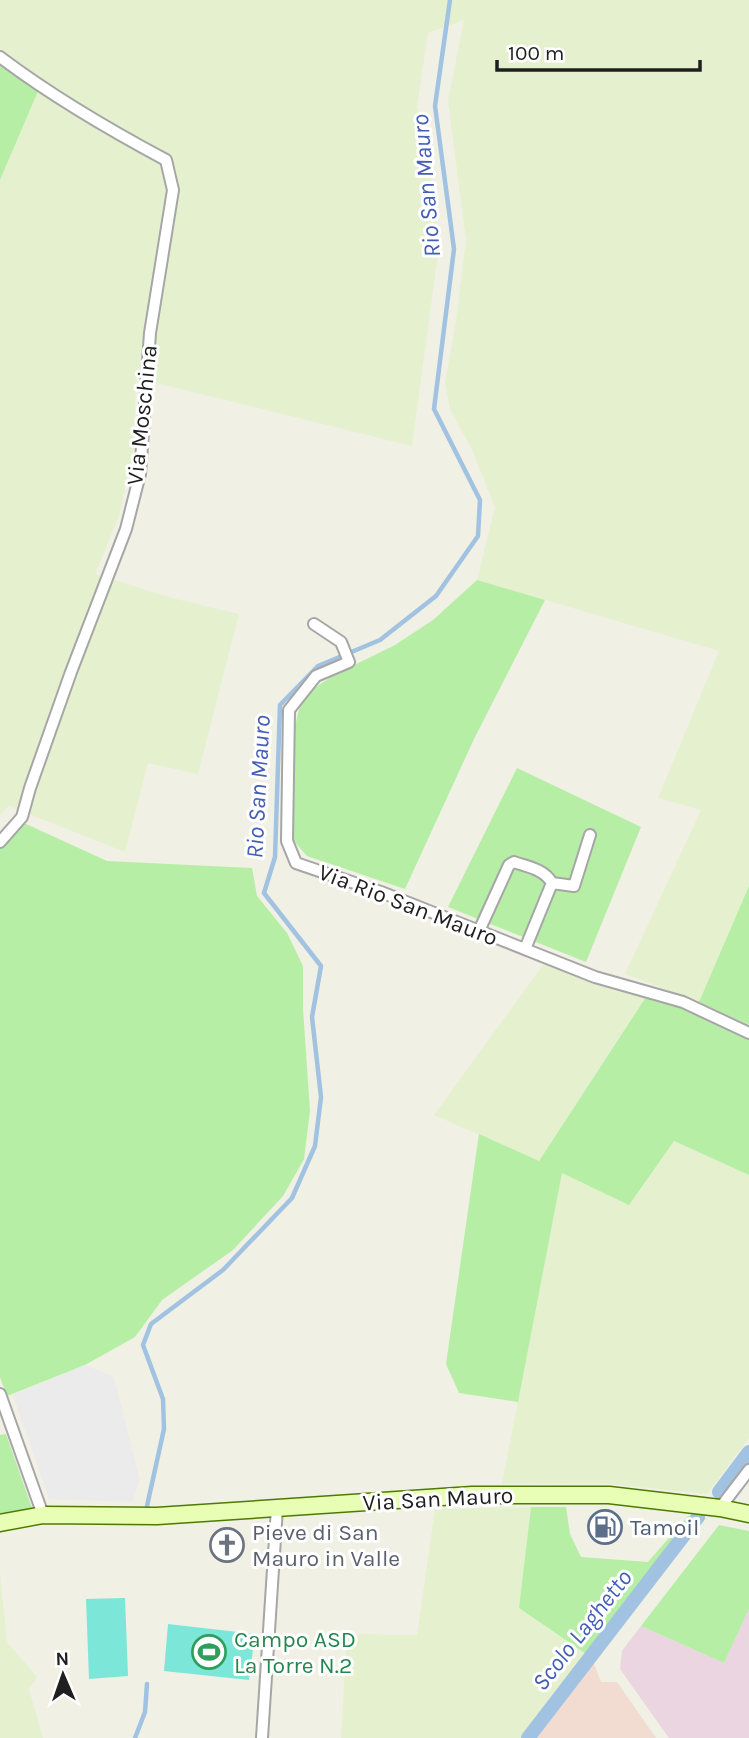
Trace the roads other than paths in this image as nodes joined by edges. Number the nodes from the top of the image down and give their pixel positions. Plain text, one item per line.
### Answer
1 (0, 57) edge
2 (314, 624) dead end
3 (590, 835) dead end
4 (0, 842) edge
5 (552, 883) junction
6 (479, 931) junction
7 (524, 949) junction
8 (749, 1033) edge
9 (0, 1394) edge
10 (749, 1470) edge
11 (277, 1508) junction
12 (720, 1508) junction
13 (749, 1514) edge
14 (43, 1516) junction
15 (0, 1523) edge
16 (262, 1738) edge

1 - 4 street, Via Moschina
2 - 6 street, Via Rio San Mauro
3 - 5 street
5 - 6 street
5 - 7 street
6 - 7 street, Via Rio San Mauro
7 - 8 street, Via Rio San Mauro
9 - 14 street
10 - 12 street
11 - 12 main road, Via San Mauro
11 - 14 main road, Via San Mauro
11 - 16 street
12 - 13 main road, Via San Mauro
14 - 15 main road, Via San Mauro

